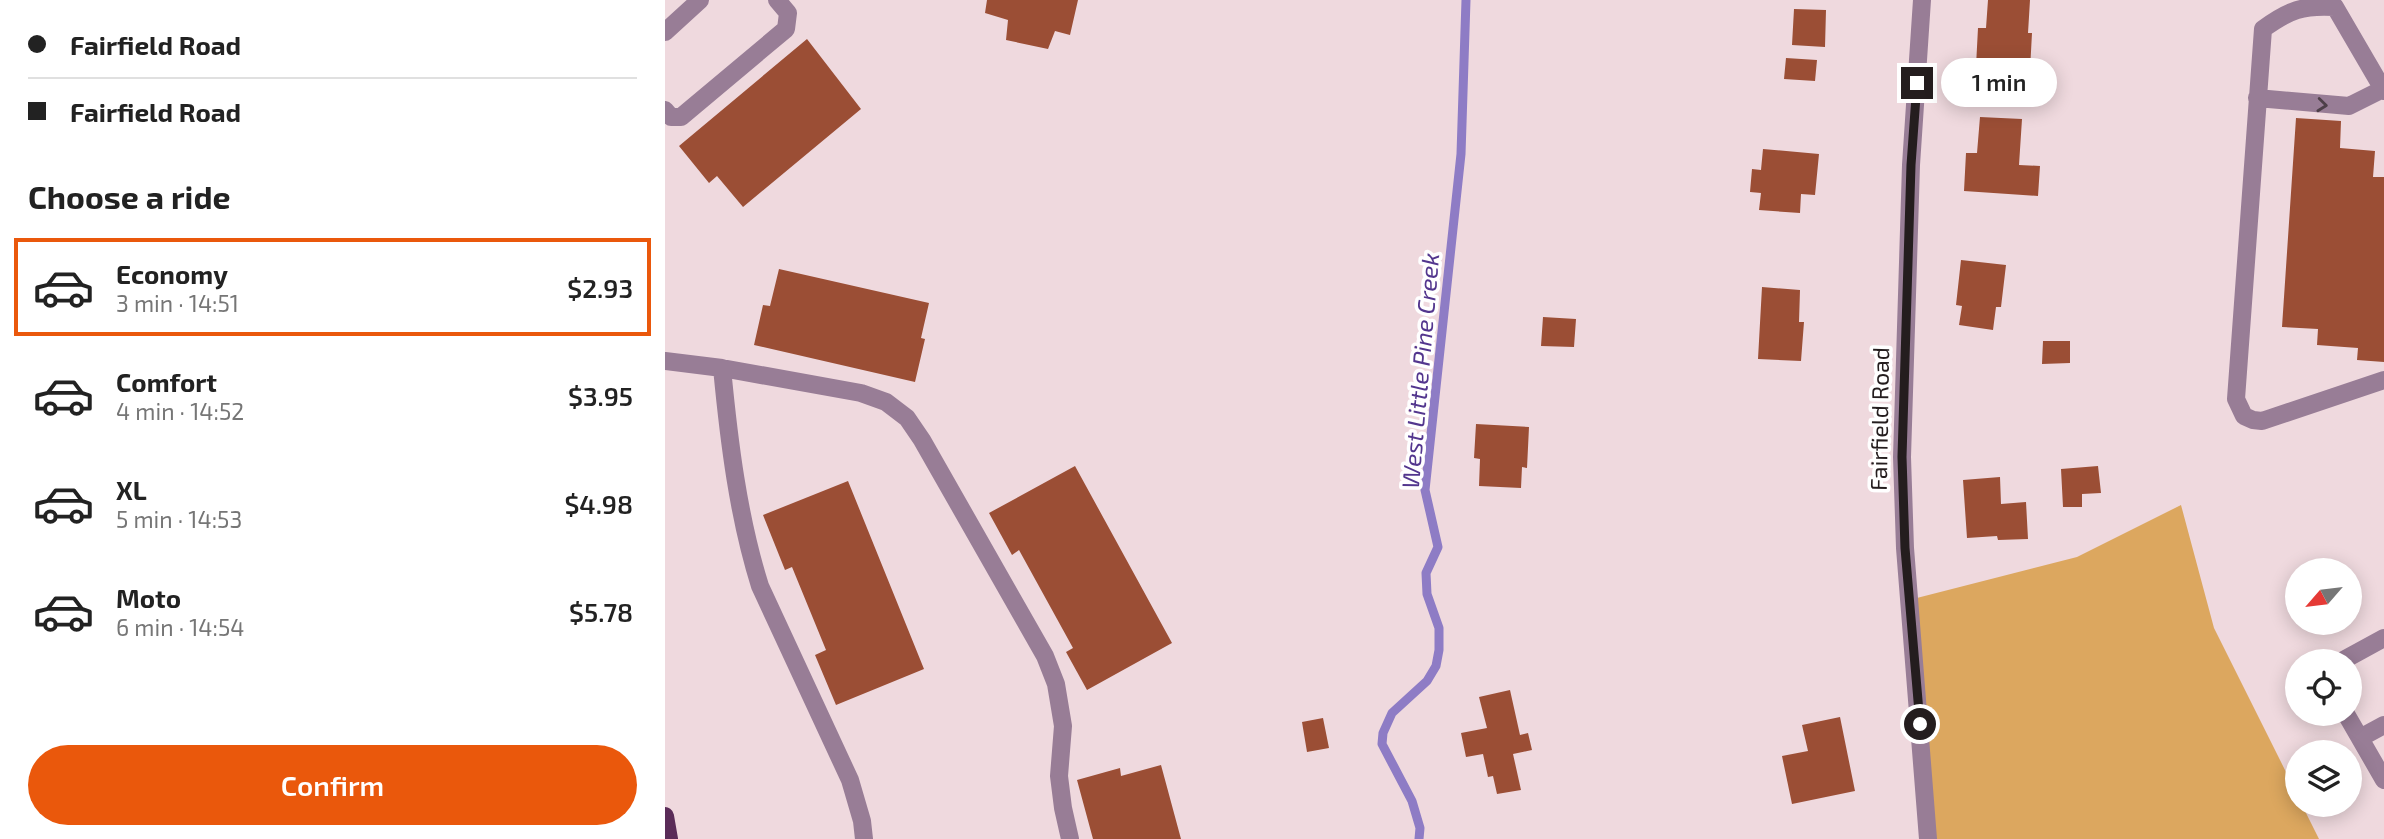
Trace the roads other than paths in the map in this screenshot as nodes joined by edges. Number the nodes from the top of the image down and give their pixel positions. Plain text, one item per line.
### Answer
1 (700, 0) edge
2 (1922, 0) edge
3 (782, 7) edge
4 (665, 32) edge
5 (2384, 90) edge
6 (2257, 98) junction
7 (665, 110) edge
8 (665, 361) edge
9 (722, 368) junction
10 (2384, 380) edge
11 (2384, 638) edge
12 (2362, 650) edge
13 (2384, 725) edge
14 (2353, 726) edge
15 (2360, 738) junction
16 (2384, 780) edge
17 (665, 816) edge
18 (669, 839) edge
19 (865, 839) edge
20 (1070, 839) edge
21 (1928, 839) edge

1 - 4 street
2 - 21 street, Fairfield Road
3 - 7 street
6 -> 5 street
5 - 6 street
6 - 10 street
8 - 9 street
9 - 19 street
9 - 20 street
11 - 12 street
13 - 15 street
14 - 15 street
15 - 16 street
17 - 18 main road

